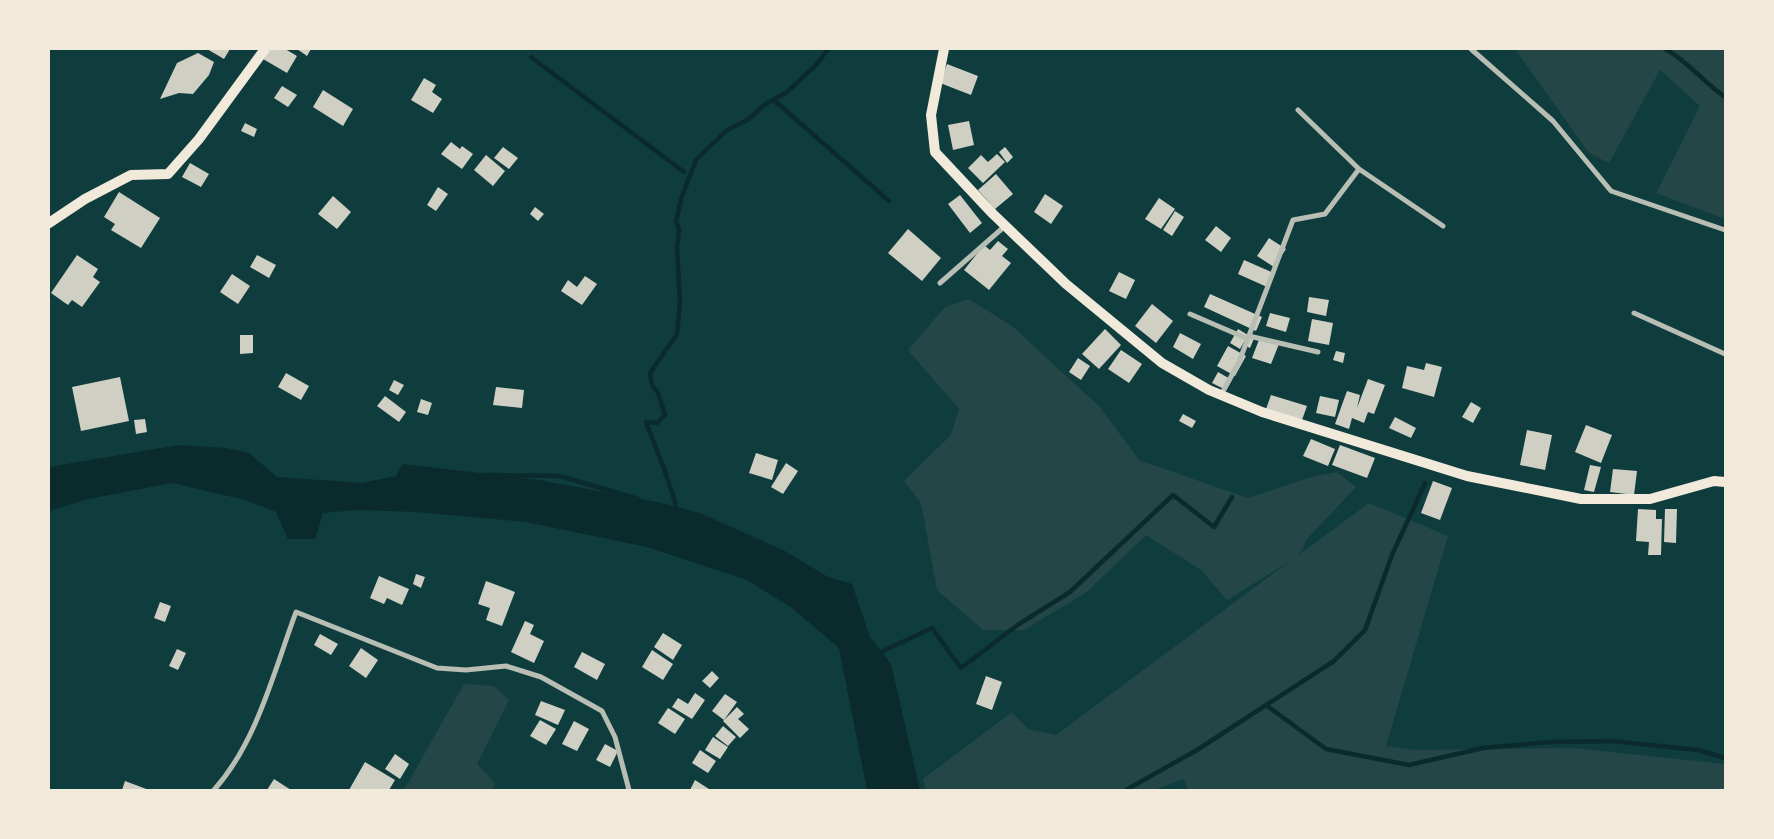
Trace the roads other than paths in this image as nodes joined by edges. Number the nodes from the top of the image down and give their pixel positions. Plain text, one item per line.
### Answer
1 (265, 49) edge
2 (944, 49) edge
3 (1471, 49) edge
4 (1298, 110) dead end
5 (1359, 169) junction
6 (49, 223) edge
7 (1005, 226) junction
8 (1442, 226) dead end
9 (1725, 230) edge
10 (940, 283) dead end
11 (1634, 313) dead end
12 (1190, 314) dead end
13 (1248, 338) junction
14 (1318, 352) dead end
15 (1725, 354) edge
16 (1221, 395) junction
17 (1725, 482) edge
18 (214, 790) edge
19 (629, 790) edge

1 - 6 main road
2 - 7 main road
3 - 9 street
4 - 5 street
5 - 8 street
5 - 13 street
7 - 10 street
7 - 16 main road
11 - 15 street
12 - 13 street
13 - 14 street
13 - 16 street
16 - 17 main road
18 - 19 street

